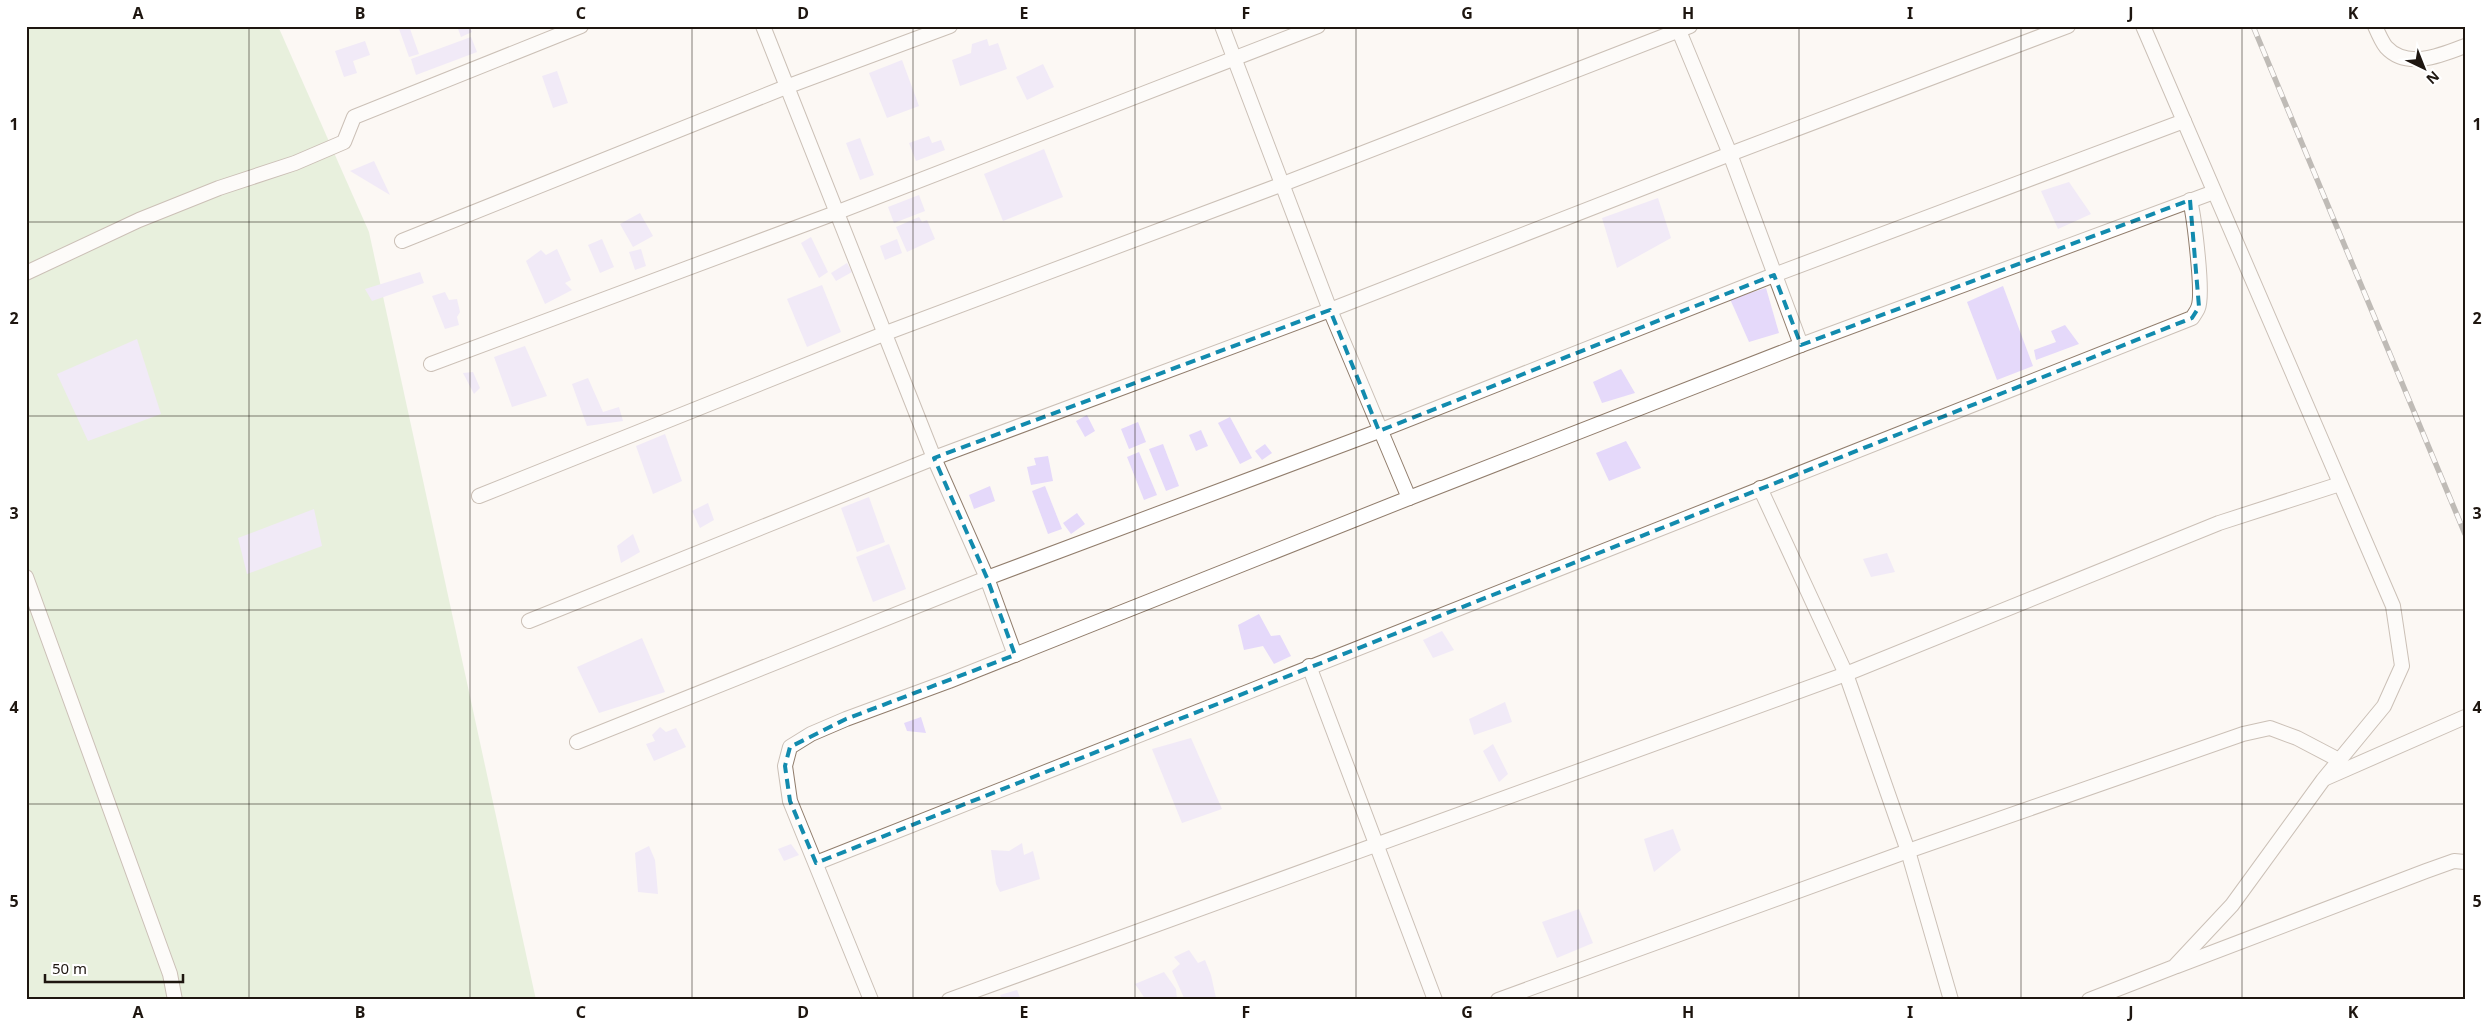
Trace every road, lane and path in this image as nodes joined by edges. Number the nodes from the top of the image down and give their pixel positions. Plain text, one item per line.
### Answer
1 (581, 26) edge
2 (764, 26) edge
3 (950, 26) edge
4 (1222, 26) edge
5 (1318, 26) edge
6 (2068, 26) edge
7 (2143, 26) edge
8 (2375, 26) edge
9 (1682, 28) edge
10 (2465, 46) edge
11 (1234, 60) junction
12 (786, 88) junction
13 (2184, 122) junction
14 (1730, 154) junction
15 (1284, 184) junction
16 (2214, 192) junction
17 (2190, 200) junction
18 (838, 212) junction
19 (402, 241) dead end
20 (26, 273) edge
21 (1774, 275) junction
22 (1330, 310) junction
23 (886, 333) junction
24 (1801, 345) junction
25 (431, 364) dead end
26 (1379, 431) junction
27 (934, 458) junction
28 (2340, 484) junction
29 (1760, 488) junction
30 (479, 496) dead end
31 (1409, 498) junction
32 (26, 577) edge
33 (987, 578) junction
34 (529, 621) dead end
35 (1015, 655) junction
36 (1310, 666) junction
37 (1846, 674) junction
38 (2460, 720) edge
39 (577, 742) dead end
40 (2339, 760) junction
41 (2323, 780) junction
42 (1377, 843) junction
43 (1908, 851) junction
44 (2465, 862) edge
45 (816, 863) junction
46 (2174, 967) junction
47 (175, 1000) edge
48 (871, 1000) edge
49 (949, 1000) edge
50 (1435, 1000) edge
51 (1498, 1000) edge
52 (1951, 1000) edge
53 (2089, 1000) edge

1 - 20 street
2 - 12 street
3 - 12 street
4 - 11 street
5 - 11 street
6 - 14 street
7 - 13 street
8 - 10 street
9 - 14 street
9 - 15 street
11 - 15 street
11 - 18 street
12 - 18 street
12 - 19 street
13 - 16 street
13 - 21 street
14 - 21 street
14 - 22 street
15 - 22 street
15 - 23 street
16 - 17 street
16 - 28 street
17 - 24 street
17 - 29 street
18 - 23 street
18 - 25 street
21 - 24 street
21 - 26 street
22 - 26 street
22 - 27 street
23 - 27 street
23 - 30 street
24 - 31 street
26 - 31 street
26 - 33 street
27 - 33 street
27 - 34 street
28 - 37 street
28 - 40 street
29 - 36 street
29 - 37 street
31 - 35 street
32 - 47 street
33 - 35 street
33 - 39 street
35 - 45 street
36 - 42 street
36 - 45 street
37 - 42 street
37 - 43 street
38 - 41 street
40 - 41 street
40 - 43 street
41 - 46 street
42 - 49 street
42 - 50 street
43 - 51 street
43 - 52 street
44 - 46 street
45 - 48 street
46 - 53 street

